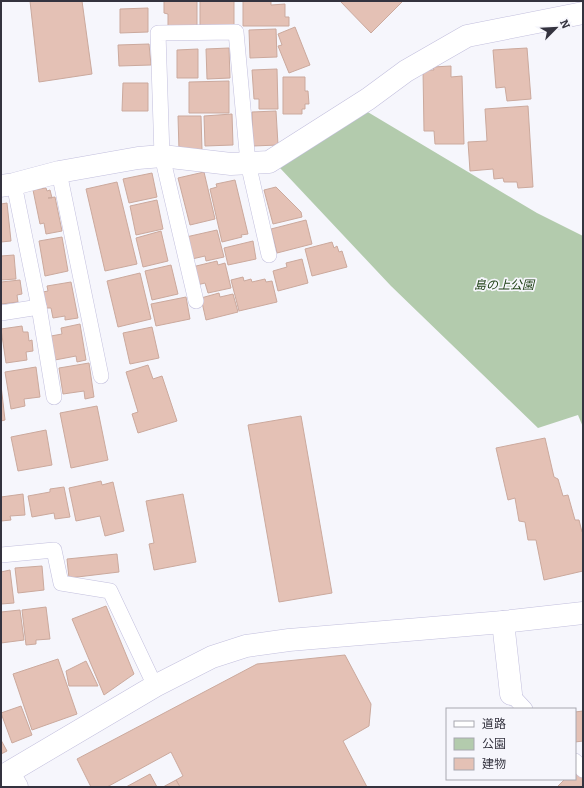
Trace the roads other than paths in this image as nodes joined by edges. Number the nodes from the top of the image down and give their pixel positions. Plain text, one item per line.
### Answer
1 (583, 12) edge
2 (162, 156) junction
3 (248, 163) junction
4 (59, 172) junction
5 (8, 185) edge
6 (269, 255) dead end
7 (196, 301) dead end
8 (39, 307) junction
9 (1, 313) edge
10 (101, 376) dead end
11 (54, 397) dead end
12 (1, 555) edge
13 (583, 612) edge
14 (503, 622) junction
15 (155, 686) junction
16 (518, 702) edge
17 (9, 779) edge

1 - 3 street
2 - 3 street
2 - 3 lane
2 - 4 street
2 - 7 lane
3 - 6 lane
4 - 5 street
4 - 10 lane
5 - 8 lane
8 - 9 lane
8 - 11 lane
12 - 15 lane
13 - 14 street
14 - 15 street
14 - 16 street
15 - 17 street

